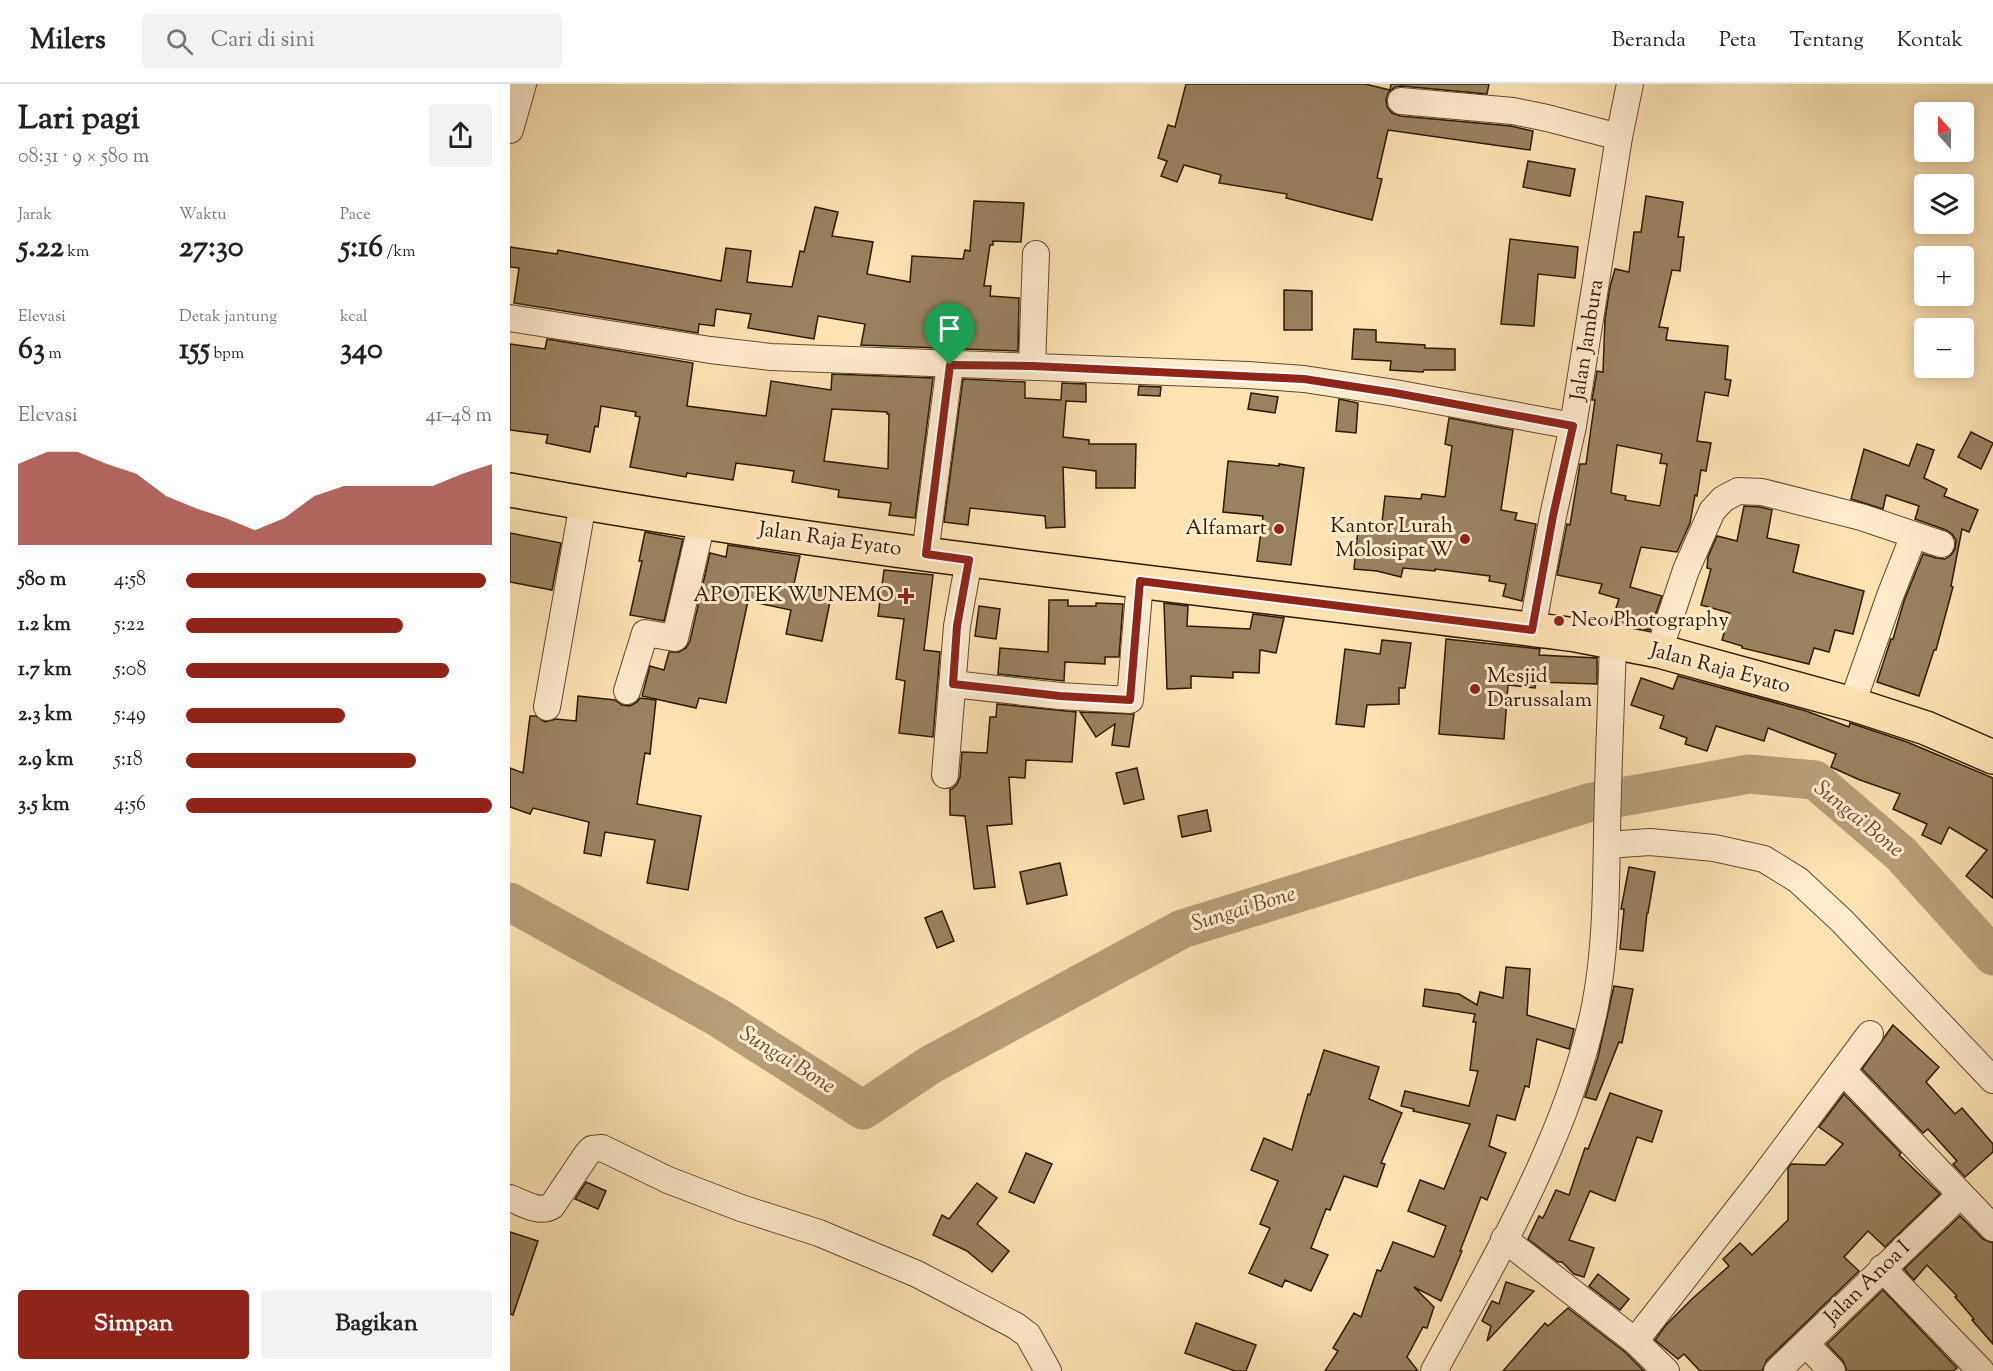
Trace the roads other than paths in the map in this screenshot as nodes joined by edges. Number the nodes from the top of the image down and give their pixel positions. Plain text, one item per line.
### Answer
1 (523, 84) edge
2 (1630, 84) edge
3 (1401, 101) dead end
4 (510, 130) edge
5 (1619, 136) junction
6 (1036, 254) dead end
7 (510, 318) edge
8 (950, 365) junction
9 (1032, 366) junction
10 (1573, 426) junction
11 (510, 490) edge
12 (583, 503) junction
13 (702, 522) junction
14 (1914, 535) junction
15 (1941, 544) dead end
16 (926, 554) junction
17 (969, 560) junction
18 (1140, 581) junction
19 (1532, 630) junction
20 (1613, 643) junction
21 (1659, 651) junction
22 (953, 684) junction
23 (627, 691) dead end
24 (1852, 704) junction
25 (547, 707) dead end
26 (1993, 757) edge
27 (945, 775) dead end
28 (1607, 842) junction
29 (1870, 1034) dead end
30 (1843, 1071) junction
31 (1993, 1080) edge
32 (1959, 1195) junction
33 (510, 1198) edge
34 (1993, 1228) edge
35 (1504, 1239) junction
36 (1882, 1268) junction
37 (1635, 1341) junction
38 (1806, 1344) junction
39 (1048, 1371) edge
40 (1434, 1371) edge
41 (1666, 1371) edge
42 (1777, 1371) edge
43 (1832, 1371) edge
44 (1981, 1371) edge

1 - 4 street
2 - 5 street, Jalan Jambura
3 - 5 street
5 - 10 street, Jalan Jambura
6 - 9 street
7 - 8 street
8 - 9 street
8 - 16 street
9 - 10 street
10 - 19 street, Jalan Jambura
11 - 12 main road, Jalan Raja Eyato
12 - 13 main road, Jalan Raja Eyato
12 - 25 street
13 - 16 main road, Jalan Raja Eyato
13 - 23 street
14 - 15 street
14 - 21 street
14 - 24 street
16 - 17 main road, Jalan Raja Eyato
17 - 18 main road, Jalan Raja Eyato
17 - 22 street
18 - 19 main road, Jalan Raja Eyato
18 - 22 street
19 - 20 main road, Jalan Raja Eyato
20 - 21 main road, Jalan Raja Eyato
20 - 28 street
21 - 24 main road, Jalan Raja Eyato
22 - 27 street
24 - 26 main road, Jalan Raja Eyato
28 - 31 street
28 - 35 street
29 - 30 street
30 - 32 street
30 - 37 street
32 - 34 street
32 - 36 street, Jalan Anoa I
33 - 39 street
35 - 37 street
35 - 40 street
36 - 38 street, Jalan Anoa I
36 - 44 street
37 - 41 street
38 - 42 street, Jalan Anoa I
38 - 43 street

